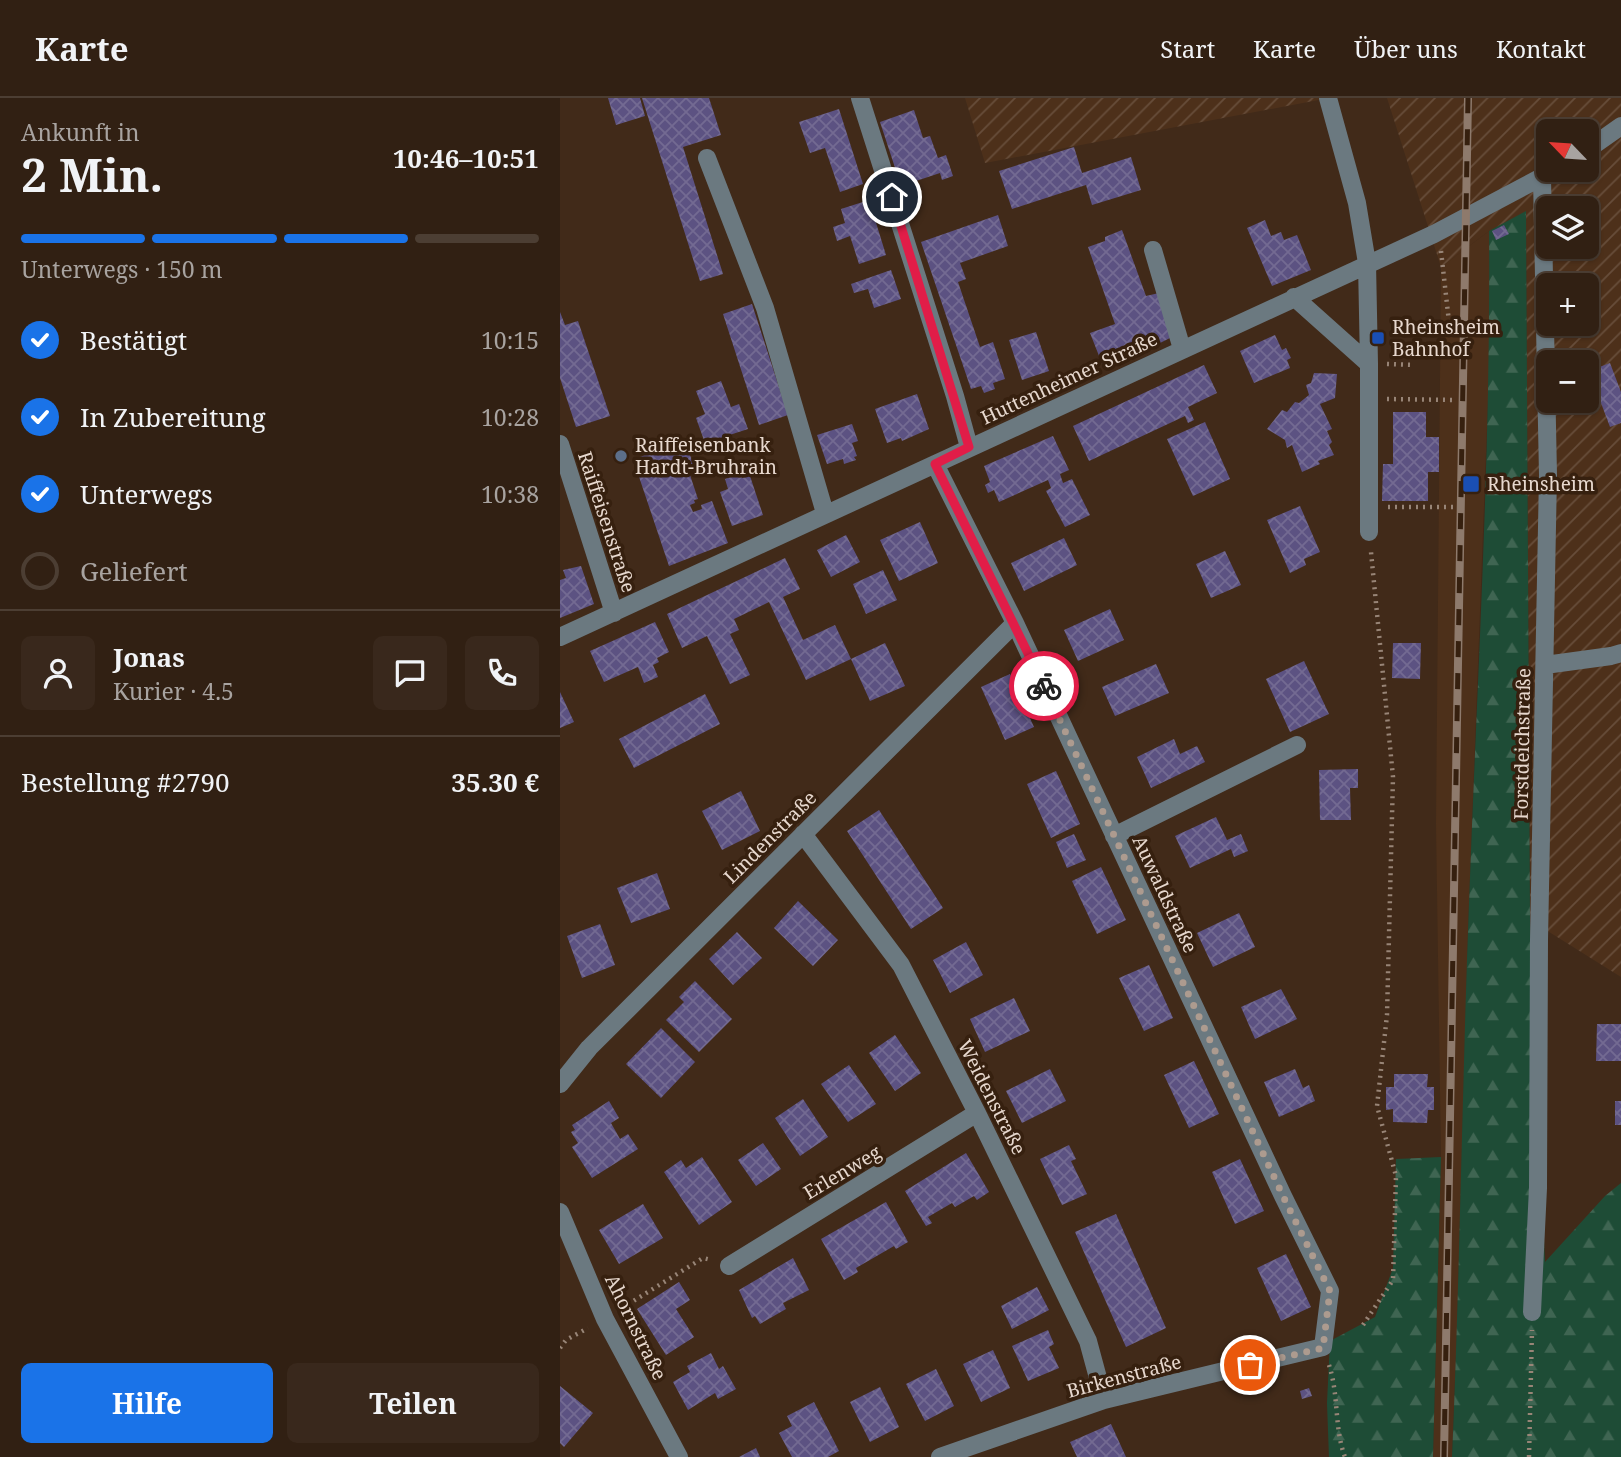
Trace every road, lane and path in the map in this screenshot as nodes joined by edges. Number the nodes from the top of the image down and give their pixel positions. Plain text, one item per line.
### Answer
1 (860, 98) edge
2 (1328, 98) edge
3 (1621, 126) edge
4 (1600, 141) edge
5 (707, 159) dead end
6 (1536, 181) edge
7 (1549, 182) edge
8 (1153, 250) dead end
9 (1442, 252) dead end
10 (1367, 263) junction
11 (1294, 297) junction
12 (1458, 322) dead end
13 (1182, 349) junction
14 (1369, 364) junction
15 (1369, 399) junction
16 (1456, 400) dead end
17 (560, 444) edge
18 (969, 447) junction
19 (935, 464) junction
20 (1369, 507) junction
21 (1454, 508) dead end
22 (825, 513) junction
23 (1369, 532) joint
24 (614, 612) junction
25 (1015, 623) junction
26 (560, 637) edge
27 (1621, 653) edge
28 (1545, 665) junction
29 (1297, 745) dead end
30 (803, 834) junction
31 (1114, 836) junction
32 (560, 1084) edge
33 (977, 1113) junction
34 (560, 1212) edge
35 (729, 1266) joint
36 (1532, 1312) joint
37 (605, 1319) junction
38 (1363, 1325) dead end
39 (560, 1348) edge
40 (1323, 1348) junction
41 (1104, 1400) junction
42 (679, 1457) edge
43 (940, 1457) edge
44 (1345, 1457) edge
45 (1529, 1457) edge

1 - 18 street
2 - 10 street
3 - 4 street
5 - 22 street
6 - 10 street, Huttenheimer Straße
7 - 28 street, Forstdeichstraße
8 - 13 street
9 - 12 path
10 - 11 street, Huttenheimer Straße
10 - 14 street
11 - 13 street, Huttenheimer Straße
11 - 14 street
13 - 18 street, Huttenheimer Straße
14 - 15 street
15 - 16 path
15 - 20 street
17 - 24 street, Raiffeisenstraße
18 - 19 street, Huttenheimer Straße
19 - 22 street, Huttenheimer Straße
19 - 25 street, Auwaldstraße
20 - 21 path
20 - 23 street
22 - 24 street, Huttenheimer Straße
23 - 38 path
24 - 26 street, Huttenheimer Straße
25 - 30 street, Lindenstraße
25 - 31 street, Auwaldstraße
27 - 28 street
28 - 36 street, Forstdeichstraße
29 - 31 street
30 - 32 street, Lindenstraße
30 - 33 street, Weidenstraße
31 - 40 street, Auwaldstraße
33 - 35 street, Erlenweg
33 - 41 street, Weidenstraße
34 - 37 street, Ahornstraße
35 - 37 path
36 - 45 path
37 - 39 path
37 - 42 street, Ahornstraße
40 - 41 street, Birkenstraße
40 - 44 path
41 - 43 street, Birkenstraße

